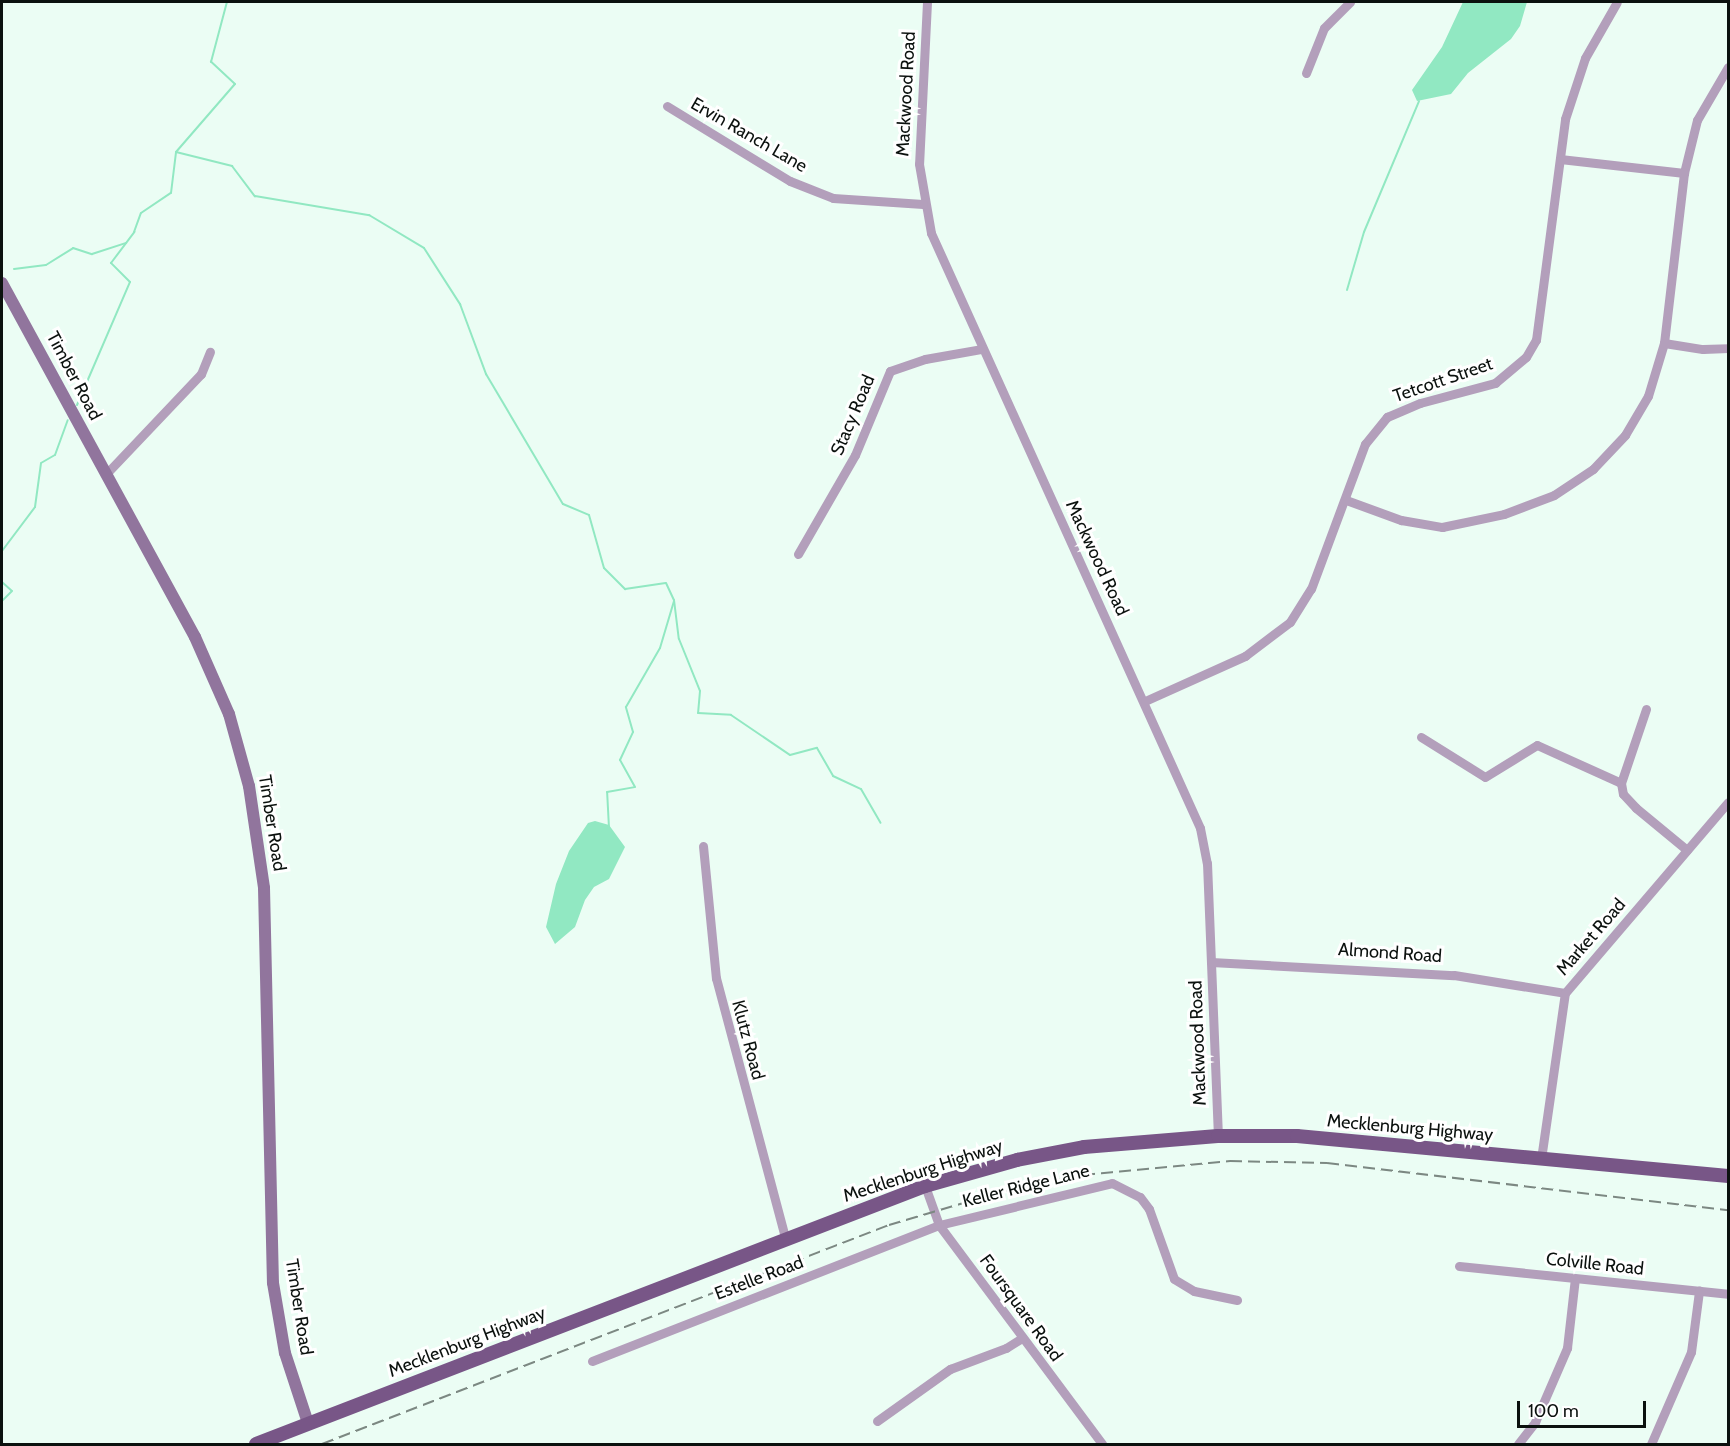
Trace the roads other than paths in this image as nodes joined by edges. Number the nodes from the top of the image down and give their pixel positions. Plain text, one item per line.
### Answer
1 (927, 2) edge
2 (1350, 2) edge
3 (1617, 2) edge
4 (1728, 67) edge
5 (1306, 73) dead end
6 (667, 106) dead end
7 (1560, 159) junction
8 (1684, 172) junction
9 (923, 204) junction
10 (2, 283) edge
11 (1664, 343) junction
12 (1728, 348) edge
13 (982, 350) junction
14 (210, 352) dead end
15 (106, 474) junction
16 (1346, 500) junction
17 (798, 554) dead end
18 (1145, 701) junction
19 (1646, 709) dead end
20 (1421, 737) dead end
21 (1621, 783) junction
22 (1728, 802) edge
23 (703, 846) dead end
24 (1687, 850) junction
25 (1211, 962) junction
26 (1565, 993) junction
27 (1218, 1136) junction
28 (1541, 1159) junction
29 (1728, 1176) edge
30 (925, 1186) junction
31 (939, 1225) junction
32 (785, 1238) junction
33 (1459, 1266) dead end
34 (1575, 1278) junction
35 (1699, 1291) junction
36 (1728, 1294) edge
37 (1237, 1300) dead end
38 (1022, 1338) junction
39 (592, 1361) dead end
40 (877, 1421) dead end
41 (308, 1423) junction
42 (256, 1444) edge
43 (1102, 1444) edge
44 (1518, 1444) edge
45 (1651, 1444) edge

1 - 9 street, Mackwood Road
2 - 5 street
3 - 7 street, Tetcott Street
4 - 8 street
6 - 9 street, Ervin Ranch Lane
7 - 8 street
7 - 16 street, Tetcott Street
8 - 11 street
9 - 13 street, Mackwood Road
10 - 15 street, Timber Road
11 - 12 street
11 - 16 street
13 - 17 street, Stacy Road
13 - 18 street, Mackwood Road
14 - 15 street
15 - 41 street, Timber Road
16 - 18 street, Tetcott Street
18 - 25 street, Mackwood Road
19 - 21 street
20 - 21 street
21 - 24 street
22 - 24 street, Market Road
23 - 32 street, Klutz Road
24 - 26 street, Market Road
25 - 26 street, Almond Road
25 - 27 street, Mackwood Road
26 - 28 street, Market Road
27 - 28 main road, Mecklenburg Highway
27 - 30 main road, Mecklenburg Highway
28 - 29 main road, Mecklenburg Highway
30 - 31 street, Foursquare Road
30 - 32 main road, Mecklenburg Highway
31 - 37 street, Keller Ridge Lane
31 - 38 street, Foursquare Road
31 - 39 street, Estelle Road
32 - 41 main road, Mecklenburg Highway
33 - 34 street, Colville Road
34 - 35 street, Colville Road
34 - 44 street
35 - 36 street, Colville Road
35 - 45 street
38 - 40 street
38 - 43 street, Foursquare Road
41 - 42 main road, Mecklenburg Highway

